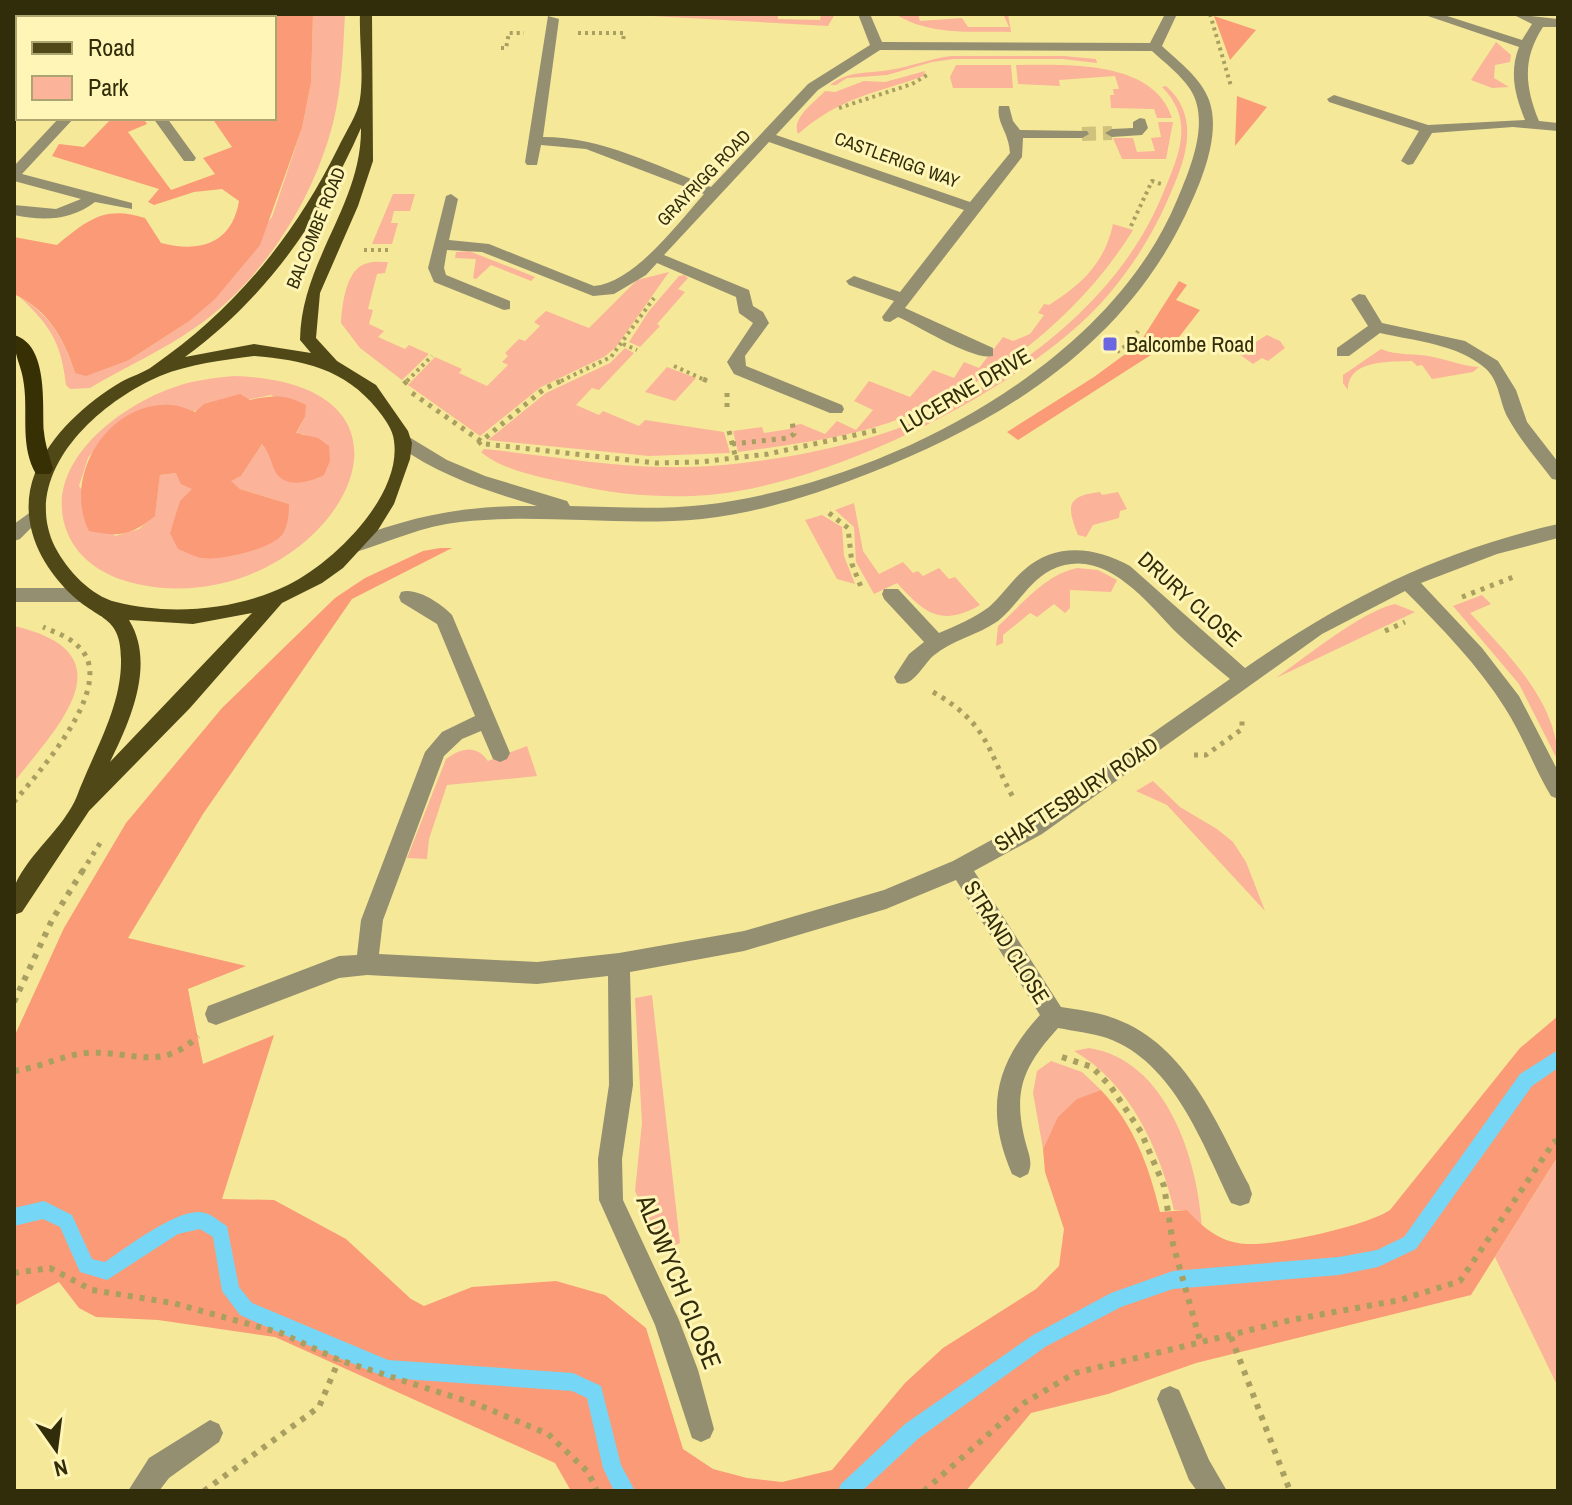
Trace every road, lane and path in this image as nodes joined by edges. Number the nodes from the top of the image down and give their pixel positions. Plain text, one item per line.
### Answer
1 (366, 14) edge
2 (864, 14) edge
3 (1171, 14) edge
4 (1428, 14) edge
5 (1518, 14) edge
6 (553, 19) dead end
7 (1539, 23) junction
8 (1558, 23) edge
9 (1523, 44) junction
10 (877, 46) junction
11 (1155, 47) junction
12 (929, 65) dead end
13 (1334, 99) dead end
14 (367, 101) junction
15 (1004, 109) dead end
16 (65, 120) edge
17 (161, 120) edge
18 (1140, 122) dead end
19 (1533, 123) junction
20 (1558, 127) edge
21 (1427, 129) junction
22 (1112, 133) tunnel mouth
23 (1016, 134) junction
24 (1082, 134) tunnel mouth
25 (769, 137) junction
26 (535, 141) junction
27 (791, 144) junction
28 (189, 158) dead end
29 (1408, 161) dead end
30 (532, 162) dead end
31 (14, 176) edge
32 (1162, 185) dead end
33 (714, 193) junction
34 (94, 196) junction
35 (451, 199) dead end
36 (127, 206) dead end
37 (973, 208) junction
38 (14, 210) edge
39 (1131, 226) dead end
40 (441, 245) junction
41 (391, 250) dead end
42 (655, 257) junction
43 (358, 260) dead end
44 (680, 266) junction
45 (854, 281) dead end
46 (1359, 299) dead end
47 (504, 305) dead end
48 (896, 309) junction
49 (1377, 327) junction
50 (14, 342) edge
51 (623, 344) junction
52 (637, 350) dead end
53 (987, 352) dead end
54 (1343, 352) dead end
55 (432, 356) dead end
56 (331, 363) junction
57 (674, 366) dead end
58 (153, 373) junction
59 (729, 391) dead end
60 (836, 409) dead end
61 (793, 423) dead end
62 (729, 431) dead end
63 (403, 441) junction
64 (479, 442) junction
65 (732, 444) junction
66 (736, 459) dead end
67 (43, 469) junction
68 (1558, 474) edge
69 (464, 477) junction
70 (825, 510) dead end
71 (578, 511) junction
72 (32, 518) junction
73 (1558, 531) edge
74 (14, 534) edge
75 (356, 545) junction
76 (1530, 570) dead end
77 (1407, 581) junction
78 (891, 594) joint
79 (14, 595) edge
80 (80, 595) junction
81 (408, 597) dead end
82 (275, 599) junction
83 (1434, 608) junction
84 (109, 609) junction
85 (31, 623) dead end
86 (1381, 633) dead end
87 (936, 643) junction
88 (904, 677) joint
89 (1245, 680) junction
90 (1242, 708) dead end
91 (487, 720) junction
92 (500, 753) dead end
93 (1192, 755) dead end
94 (1558, 790) edge
95 (14, 802) edge
96 (82, 805) junction
97 (1035, 827) junction
98 (960, 868) junction
99 (14, 905) edge
100 (367, 964) junction
101 (619, 964) junction
102 (216, 1014) joint
103 (1054, 1016) junction
104 (1037, 1034) junction
105 (14, 1071) edge
106 (1558, 1141) edge
107 (1020, 1166) dead end
108 (1240, 1194) dead end
109 (14, 1273) edge
110 (1231, 1337) junction
111 (1201, 1344) junction
112 (339, 1360) junction
113 (1170, 1399) dead end
114 (701, 1429) dead end
115 (210, 1433) dead end
116 (142, 1491) edge
117 (204, 1491) edge
118 (597, 1491) edge
119 (924, 1491) edge
120 (1213, 1491) edge
121 (1290, 1491) edge

1 - 14 main road, BALCOMBE ROAD
2 - 10 street
3 - 11 street
4 - 9 street
5 - 7 street
6 - 26 street
7 - 8 street
7 - 9 street
9 - 19 street
10 - 11 street
10 - 25 street, GRAYRIGG ROAD
11 - 71 street, LUCERNE DRIVE
12 - 27 path
13 - 21 street
14 - 56 main road, BALCOMBE ROAD
14 - 58 main road, BALCOMBE ROAD
15 - 23 street
16 - 31 street
17 - 28 street
18 - 22 street
19 - 20 street
19 - 21 street
21 - 29 street
23 - 24 street
23 - 37 street
25 - 27 street, CASTLERIGG WAY
25 - 33 street, GRAYRIGG ROAD
26 - 30 street
26 - 33 street
27 - 37 street, CASTLERIGG WAY
31 - 34 street
32 - 39 path
33 - 42 street, GRAYRIGG ROAD
34 - 36 street
34 - 38 street
35 - 40 street
37 - 48 street, CASTLERIGG WAY
40 - 42 street, GRAYRIGG ROAD
40 - 47 street
41 - 43 path
42 - 44 street
44 - 51 path
44 - 60 street
45 - 48 street
46 - 49 street
48 - 53 street
49 - 54 street
49 - 68 street
50 - 67 highway
51 - 52 path
51 - 64 path
55 - 64 path
56 - 58 main road
56 - 63 main road
57 - 59 path
58 - 67 main road
61 - 65 path
62 - 65 path
63 - 69 street, LUCERNE DRIVE
63 - 75 main road
64 - 69 path
65 - 66 path
67 - 72 main road
69 - 71 street, LUCERNE DRIVE
70 - 78 path
71 - 75 street, LUCERNE DRIVE
72 - 74 street
72 - 80 main road
73 - 77 street, SHAFTESBURY ROAD
75 - 82 main road
76 - 83 path
77 - 83 street
77 - 89 street, SHAFTESBURY ROAD
78 - 87 street
79 - 80 street
80 - 84 main road
81 - 91 street
82 - 84 main road
82 - 96 main road
83 - 86 path
83 - 94 street
84 - 96 main road
85 - 95 path
87 - 88 street, DRURY CLOSE
87 - 89 street, DRURY CLOSE
88 - 97 path
89 - 97 street, SHAFTESBURY ROAD
90 - 93 path
91 - 92 street
91 - 100 street
96 - 99 main road
97 - 98 street, SHAFTESBURY ROAD
98 - 101 street, SHAFTESBURY ROAD
98 - 103 street, STRAND CLOSE
100 - 101 street, SHAFTESBURY ROAD
100 - 102 street, SHAFTESBURY ROAD
101 - 114 street, ALDWYCH CLOSE
102 - 105 path
103 - 104 street, STRAND CLOSE
103 - 108 street, STRAND CLOSE
104 - 107 street, STRAND CLOSE
104 - 111 path
106 - 110 path
109 - 112 path
110 - 111 path
110 - 121 path
111 - 119 path
112 - 117 path
112 - 118 path
113 - 120 street
115 - 116 street

